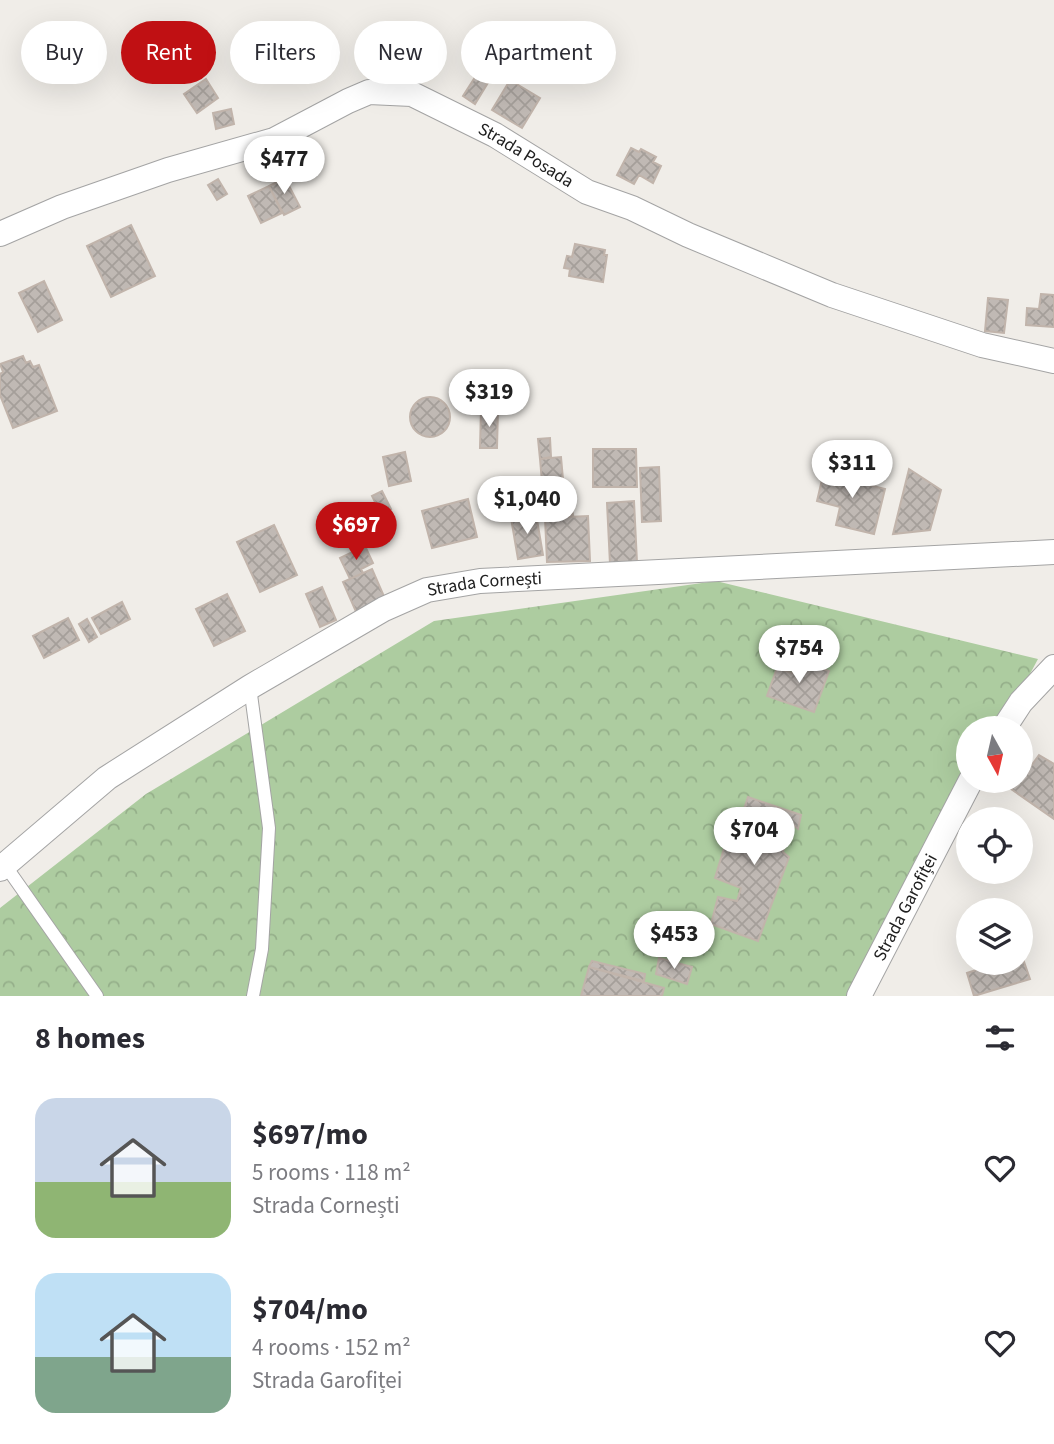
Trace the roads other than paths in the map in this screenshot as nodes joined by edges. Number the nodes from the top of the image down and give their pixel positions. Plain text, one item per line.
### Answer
1 (0, 234) edge
2 (1054, 361) edge
3 (1054, 552) edge
4 (1054, 667) edge
5 (250, 687) junction
6 (1012, 716) edge
7 (964, 793) edge
8 (3, 867) edge
9 (97, 996) edge
10 (253, 996) edge
11 (859, 996) edge

1 - 2 street, Strada Posada
3 - 5 street, Strada Cornești
4 - 6 street
5 - 8 street, Strada Cornești
5 - 10 lane
7 - 11 street, Strada Garofiței
8 - 9 lane

